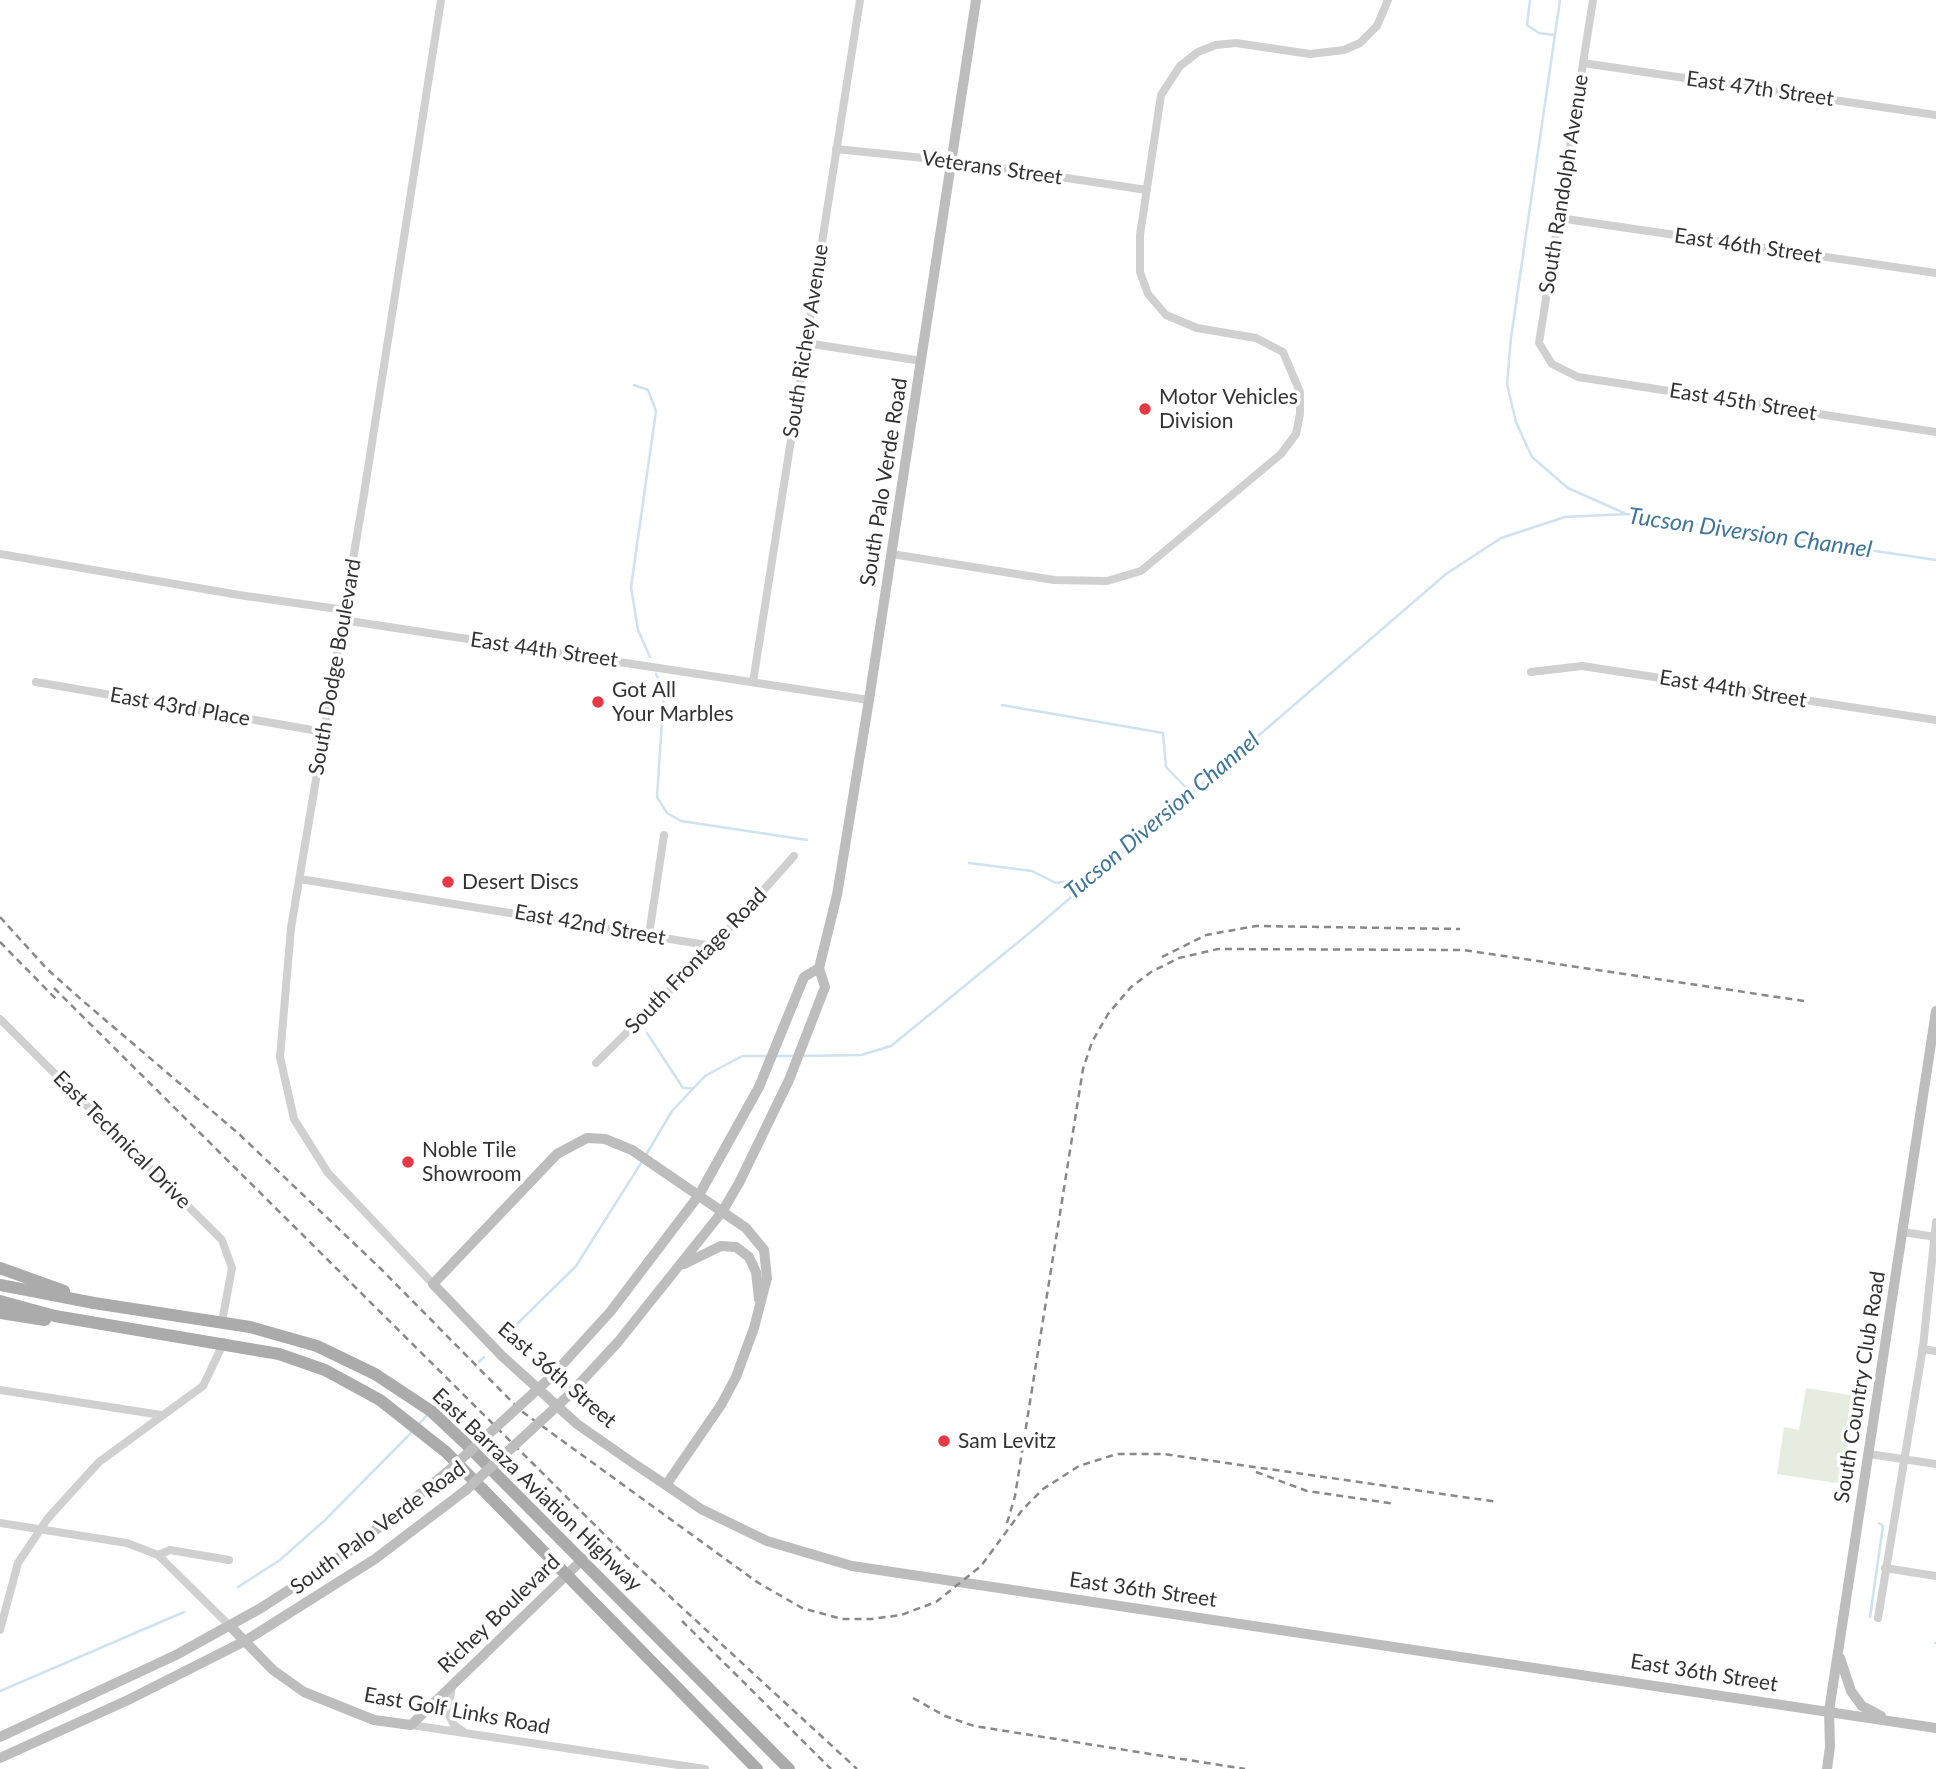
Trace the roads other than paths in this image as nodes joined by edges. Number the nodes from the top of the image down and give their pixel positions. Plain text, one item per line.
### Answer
1 (442, 0) edge
2 (860, 0) edge
3 (976, 0) edge
4 (1388, 0) edge
5 (1593, 0) edge
6 (1583, 63) junction
7 (1936, 115) edge
8 (836, 149) junction
9 (953, 161) junction
10 (1147, 190) junction
11 (1559, 218) junction
12 (1936, 273) edge
13 (806, 343) junction
14 (922, 361) junction
15 (1552, 364) joint
16 (1936, 432) edge
17 (0, 554) edge
18 (892, 554) junction
19 (345, 610) junction
20 (343, 620) junction
21 (1531, 672) dead end
22 (36, 682) dead end
23 (753, 682) junction
24 (869, 700) junction
25 (1936, 720) edge
26 (324, 732) junction
27 (664, 835) dead end
28 (794, 856) dead end
29 (300, 879) junction
30 (649, 935) junction
31 (713, 946) junction
32 (819, 968) junction
33 (1936, 1011) edge
34 (0, 1019) edge
35 (596, 1063) dead end
36 (699, 1195) junction
37 (722, 1212) junction
38 (1936, 1222) edge
39 (1903, 1232) junction
40 (1935, 1236) edge
41 (681, 1265) junction
42 (0, 1268) edge
43 (433, 1284) junction
44 (0, 1285) edge
45 (0, 1301) edge
46 (760, 1302) junction
47 (146, 1310) junction
48 (0, 1313) edge
49 (222, 1322) junction
50 (141, 1331) junction
51 (224, 1342) junction
52 (1922, 1349) junction
53 (1936, 1351) edge
54 (397, 1388) junction
55 (0, 1390) edge
56 (162, 1415) junction
57 (1869, 1454) junction
58 (1902, 1459) junction
59 (1936, 1464) edge
60 (666, 1485) junction
61 (0, 1523) edge
62 (39, 1528) junction
63 (158, 1555) junction
64 (583, 1559) junction
65 (229, 1560) dead end
66 (1885, 1568) junction
67 (567, 1574) junction
68 (1936, 1576) edge
69 (1878, 1618) dead end
70 (230, 1626) junction
71 (0, 1630) edge
72 (245, 1641) junction
73 (1838, 1652) junction
74 (452, 1685) junction
75 (1829, 1711) junction
76 (1890, 1721) junction
77 (411, 1725) junction
78 (1936, 1728) edge
79 (467, 1733) junction
80 (0, 1737) edge
81 (0, 1758) edge
82 (705, 1769) edge
83 (757, 1769) edge
84 (789, 1769) edge
85 (1827, 1769) edge

1 - 19 street, South Dodge Boulevard
2 - 8 street, South Richey Avenue
3 - 9 main road, South Palo Verde Road
4 - 10 street
5 - 6 street, South Randolph Avenue
6 - 7 street, East 47th Street
6 - 11 street, South Randolph Avenue
8 - 9 street, Veterans Street
8 - 13 street, South Richey Avenue
9 - 10 street, Veterans Street
9 - 14 main road, South Palo Verde Road
10 - 18 street
11 - 12 street, East 46th Street
11 - 15 street, South Randolph Avenue
13 - 14 street
13 - 23 street, South Richey Avenue
14 - 18 main road, South Palo Verde Road
15 - 16 street, East 45th Street
17 - 19 street
18 - 24 main road, South Palo Verde Road
19 - 20 street, South Dodge Boulevard
20 - 23 street, East 44th Street
20 - 26 street, South Dodge Boulevard
21 - 25 street, East 44th Street
22 - 26 street, East 43rd Place
23 - 24 street, East 44th Street
24 - 32 main road, South Palo Verde Road
26 - 29 street, South Dodge Boulevard
27 - 30 street
28 - 31 street, South Frontage Road
29 - 30 street, East 42nd Street
29 - 43 street, South Dodge Boulevard
30 - 31 street, East 42nd Street
31 - 35 street, South Frontage Road
32 - 36 main road, South Palo Verde Road
32 - 37 main road, South Palo Verde Road
33 - 39 main road, South Country Club Road
34 - 49 street, East Technical Drive
36 - 37 main road
36 - 43 main road
36 - 70 main road, South Palo Verde Road, bridge
37 - 41 main road, South Palo Verde Road
37 - 46 main road
38 - 40 street
39 - 40 street
39 - 57 main road, South Country Club Road
40 - 52 street
41 - 46 main road
41 - 72 main road, South Palo Verde Road, bridge
42 - 47 main road
43 - 60 main road, East 36th Street
44 - 47 main road, East Barraza Aviation Highway
45 - 50 main road, East Barraza Aviation Highway
46 - 60 main road
47 - 49 main road, East Barraza Aviation Highway
48 - 50 main road
49 - 54 main road, East Barraza Aviation Highway
50 - 51 main road, East Barraza Aviation Highway
51 - 54 main road
51 - 56 street
51 - 67 main road, East Barraza Aviation Highway
52 - 53 street
52 - 58 street
54 - 64 main road, East Barraza Aviation Highway
55 - 56 street
56 - 62 street
57 - 58 street
57 - 73 main road, South Country Club Road
58 - 59 street
58 - 66 street
60 - 75 main road, East 36th Street
61 - 62 street
62 - 63 street
62 - 71 street
63 - 65 street
63 - 70 street
64 - 67 main road, Richey Boulevard
64 - 84 main road, East Barraza Aviation Highway
66 - 68 street
66 - 69 street
67 - 74 main road, Richey Boulevard
67 - 83 main road, East Barraza Aviation Highway
70 - 72 main road, East Golf Links Road
70 - 80 main road, South Palo Verde Road
72 - 77 main road, East Golf Links Road
72 - 81 main road, South Palo Verde Road
73 - 75 main road, South Country Club Road
73 - 76 main road
74 - 77 main road, Richey Boulevard
74 - 79 street
75 - 76 main road, East 36th Street
75 - 85 main road, South Country Club Road
76 - 78 main road, East 36th Street
77 - 79 street, East Golf Links Road
79 - 82 street, East Golf Links Road

